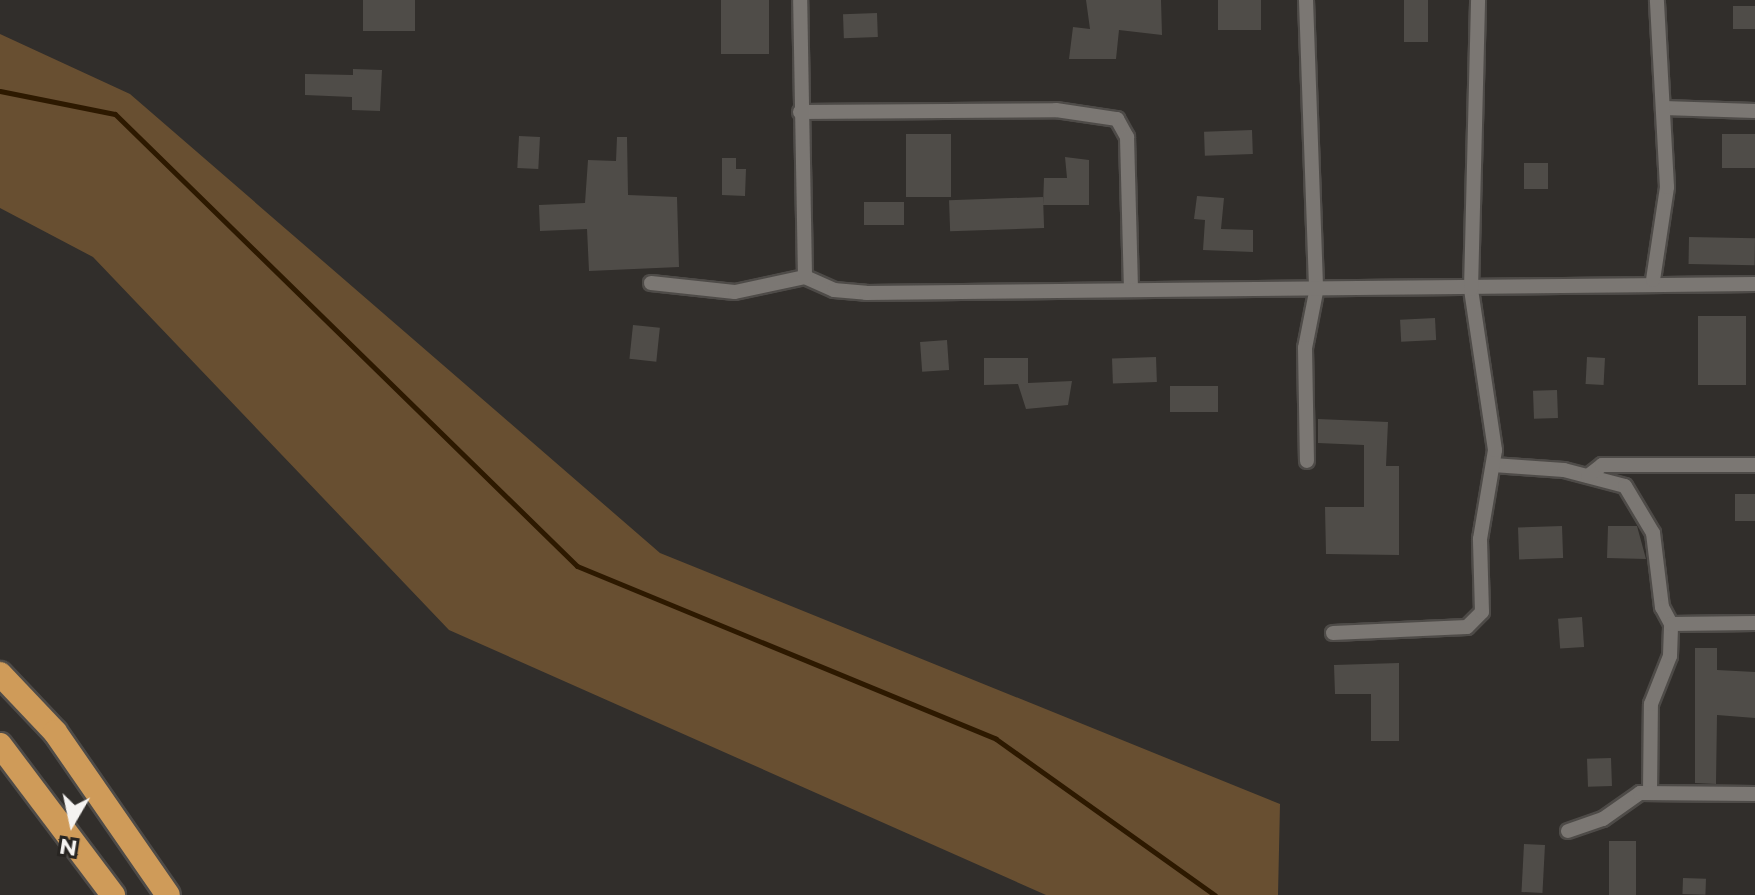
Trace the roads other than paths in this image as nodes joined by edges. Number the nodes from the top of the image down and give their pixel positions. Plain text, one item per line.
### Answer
1 (800, 0) edge
2 (1306, 0) edge
3 (1478, 0) edge
4 (1657, 0) edge
5 (1663, 108) junction
6 (1755, 111) edge
7 (800, 112) junction
8 (805, 277) junction
9 (1653, 280) junction
10 (651, 283) dead end
11 (1755, 284) edge
12 (1131, 289) junction
13 (1471, 289) junction
14 (1316, 292) junction
15 (1307, 461) dead end
16 (1493, 465) junction
17 (1755, 465) edge
18 (1588, 476) junction
19 (1755, 623) edge
20 (1671, 624) junction
21 (1333, 633) dead end
22 (0, 674) edge
23 (0, 745) edge
24 (1650, 793) junction
25 (1755, 794) edge
26 (1568, 831) dead end
27 (113, 895) edge
28 (168, 895) edge

1 - 7 street
2 - 14 street
3 - 13 street
4 - 5 street
5 - 6 street
5 - 9 street
7 - 8 street
7 - 12 street
8 - 10 street
8 - 12 street
9 - 11 street
9 - 13 street
12 - 14 street
13 - 14 street
13 - 16 street
14 - 15 street
16 - 18 street
16 - 21 street
17 - 18 street
18 - 20 street
19 - 20 street
20 - 24 street
22 - 28 highway
23 - 27 highway
24 - 25 street
24 - 26 street

